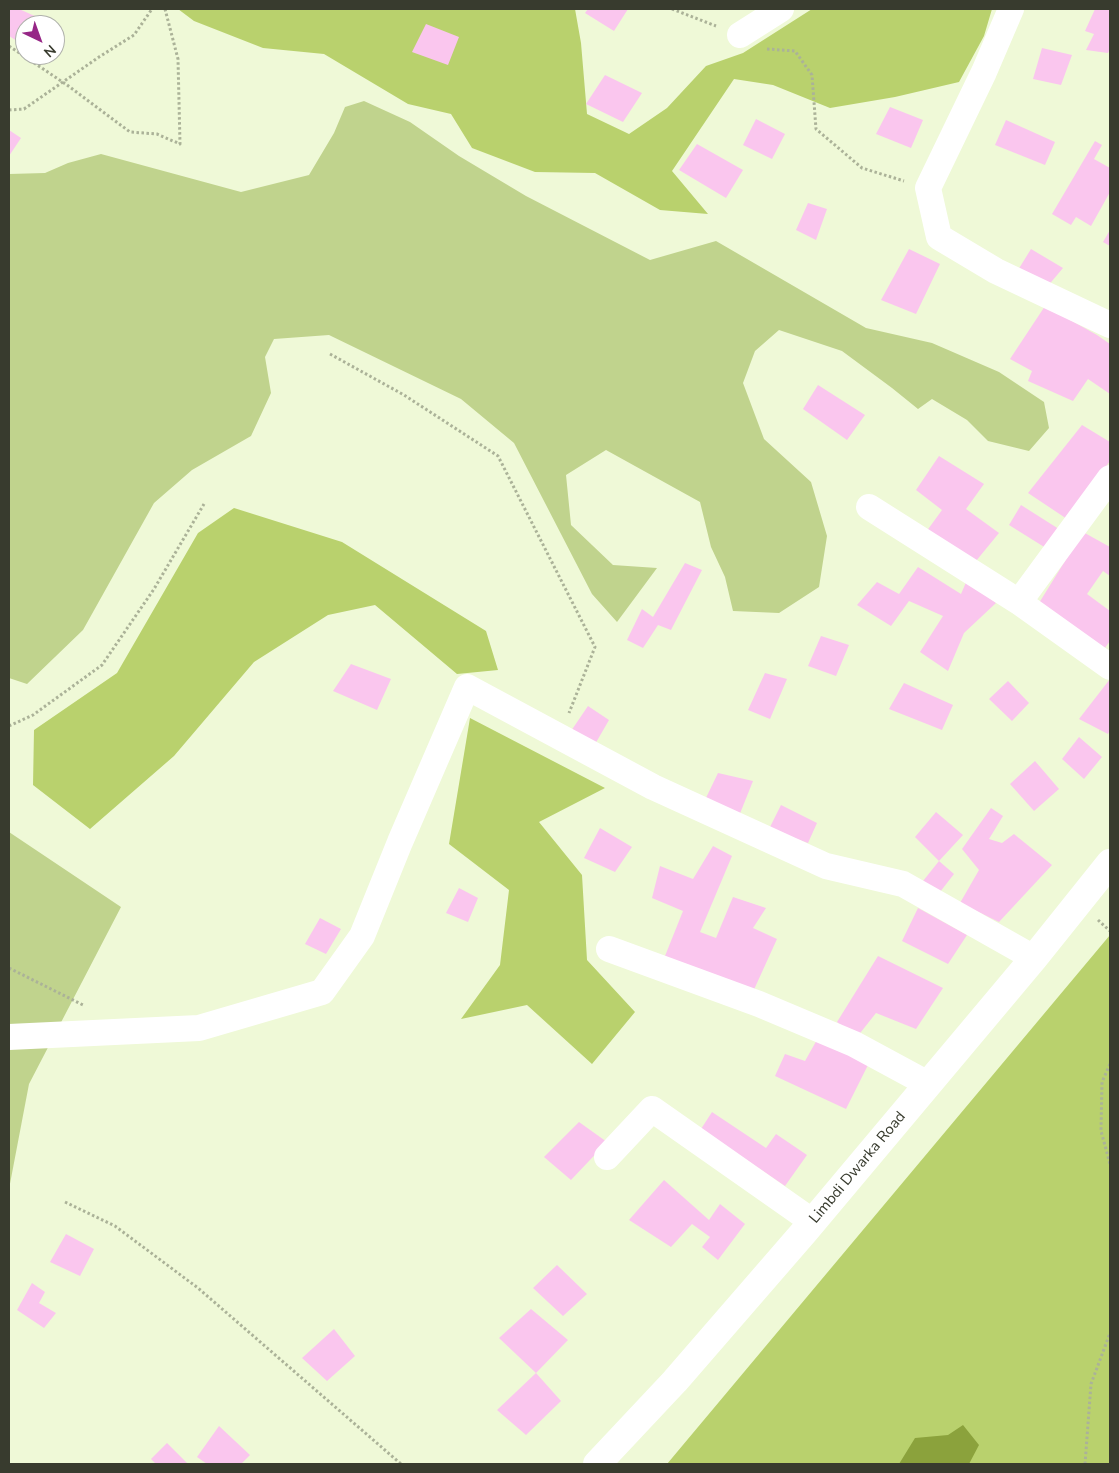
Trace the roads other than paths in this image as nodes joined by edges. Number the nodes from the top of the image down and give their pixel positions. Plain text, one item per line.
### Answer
1 (781, 9) edge
2 (1011, 9) edge
3 (740, 35) road end
4 (1110, 325) edge
5 (1110, 478) edge
6 (869, 507) dead end
7 (1019, 602) junction
8 (1110, 667) edge
9 (1110, 863) edge
10 (609, 950) dead end
11 (1034, 958) junction
12 (9, 1037) edge
13 (928, 1084) junction
14 (607, 1157) dead end
15 (813, 1222) junction
16 (597, 1464) edge

1 - 3 street
2 - 4 street
5 - 7 street
6 - 7 street
7 - 8 street
9 - 11 street, Limbdi Dwarka Road
10 - 13 street
11 - 12 street
11 - 13 street, Limbdi Dwarka Road
13 - 15 street, Limbdi Dwarka Road
14 - 15 street
15 - 16 street, Limbdi Dwarka Road

